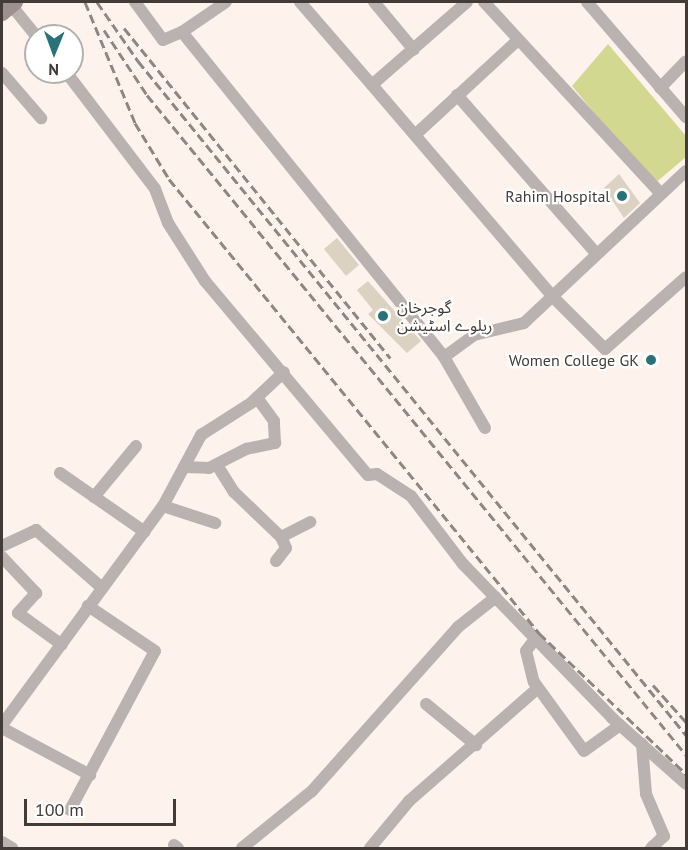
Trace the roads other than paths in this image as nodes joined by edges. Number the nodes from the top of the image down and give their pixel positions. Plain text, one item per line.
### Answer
1 (135, 2) edge
2 (225, 2) edge
3 (300, 2) edge
4 (377, 2) edge
5 (467, 2) edge
6 (484, 2) edge
7 (587, 2) edge
8 (9, 6) edge
9 (25, 24) edge
10 (182, 32) junction
11 (518, 40) junction
12 (414, 50) junction
13 (687, 61) edge
14 (2, 73) edge
15 (75, 84) edge
16 (372, 85) junction
17 (660, 87) junction
18 (458, 95) junction
19 (687, 117) edge
20 (41, 118) dead end
21 (415, 135) junction
22 (687, 171) edge
23 (661, 194) junction
24 (596, 253) junction
25 (687, 277) edge
26 (552, 296) junction
27 (444, 357) junction
28 (284, 372) junction
29 (257, 398) junction
30 (485, 428) dead end
31 (136, 446) dead end
32 (217, 465) junction
33 (184, 467) junction
34 (60, 473) dead end
35 (94, 497) junction
36 (163, 506) junction
37 (310, 522) dead end
38 (215, 523) dead end
39 (145, 532) junction
40 (281, 537) junction
41 (2, 546) edge
42 (2, 557) edge
43 (276, 561) dead end
44 (102, 588) junction
45 (496, 597) junction
46 (88, 606) junction
47 (536, 638) junction
48 (62, 645) junction
49 (537, 689) junction
50 (426, 704) dead end
51 (620, 724) junction
52 (2, 726) edge
53 (642, 744) junction
54 (476, 745) junction
55 (90, 775) junction
56 (687, 784) edge
57 (70, 810) dead end
58 (2, 842) edge
59 (12, 849) edge
60 (242, 849) edge
61 (370, 849) edge
62 (651, 849) edge

1 - 10 street
2 - 10 street
3 - 16 street
4 - 12 street
5 - 12 street
6 - 11 street
7 - 17 street
8 - 9 street
10 - 27 street
11 - 18 street
11 - 23 street
12 - 16 street
13 - 17 street
14 - 20 street
15 - 28 street
16 - 21 street
17 - 19 street
18 - 21 street
18 - 24 street
21 - 26 street
22 - 23 street
23 - 24 street
24 - 26 street
25 - 26 street
26 - 27 street
27 - 30 street
28 - 29 street
28 - 45 street
29 - 32 street
29 - 33 street
31 - 35 street
32 - 33 street
32 - 40 street
33 - 36 street
34 - 35 street
35 - 39 street
36 - 38 street
36 - 39 street
37 - 40 street
39 - 44 street
40 - 43 street
41 - 44 street
42 - 48 street
44 - 46 street
45 - 47 street
45 - 60 street
46 - 48 street
46 - 55 street
47 - 49 street
47 - 51 street
48 - 52 street
49 - 51 street
49 - 54 street
50 - 54 street
51 - 53 street
52 - 55 street
53 - 56 street
53 - 62 street
54 - 61 street
55 - 57 street
58 - 59 street

